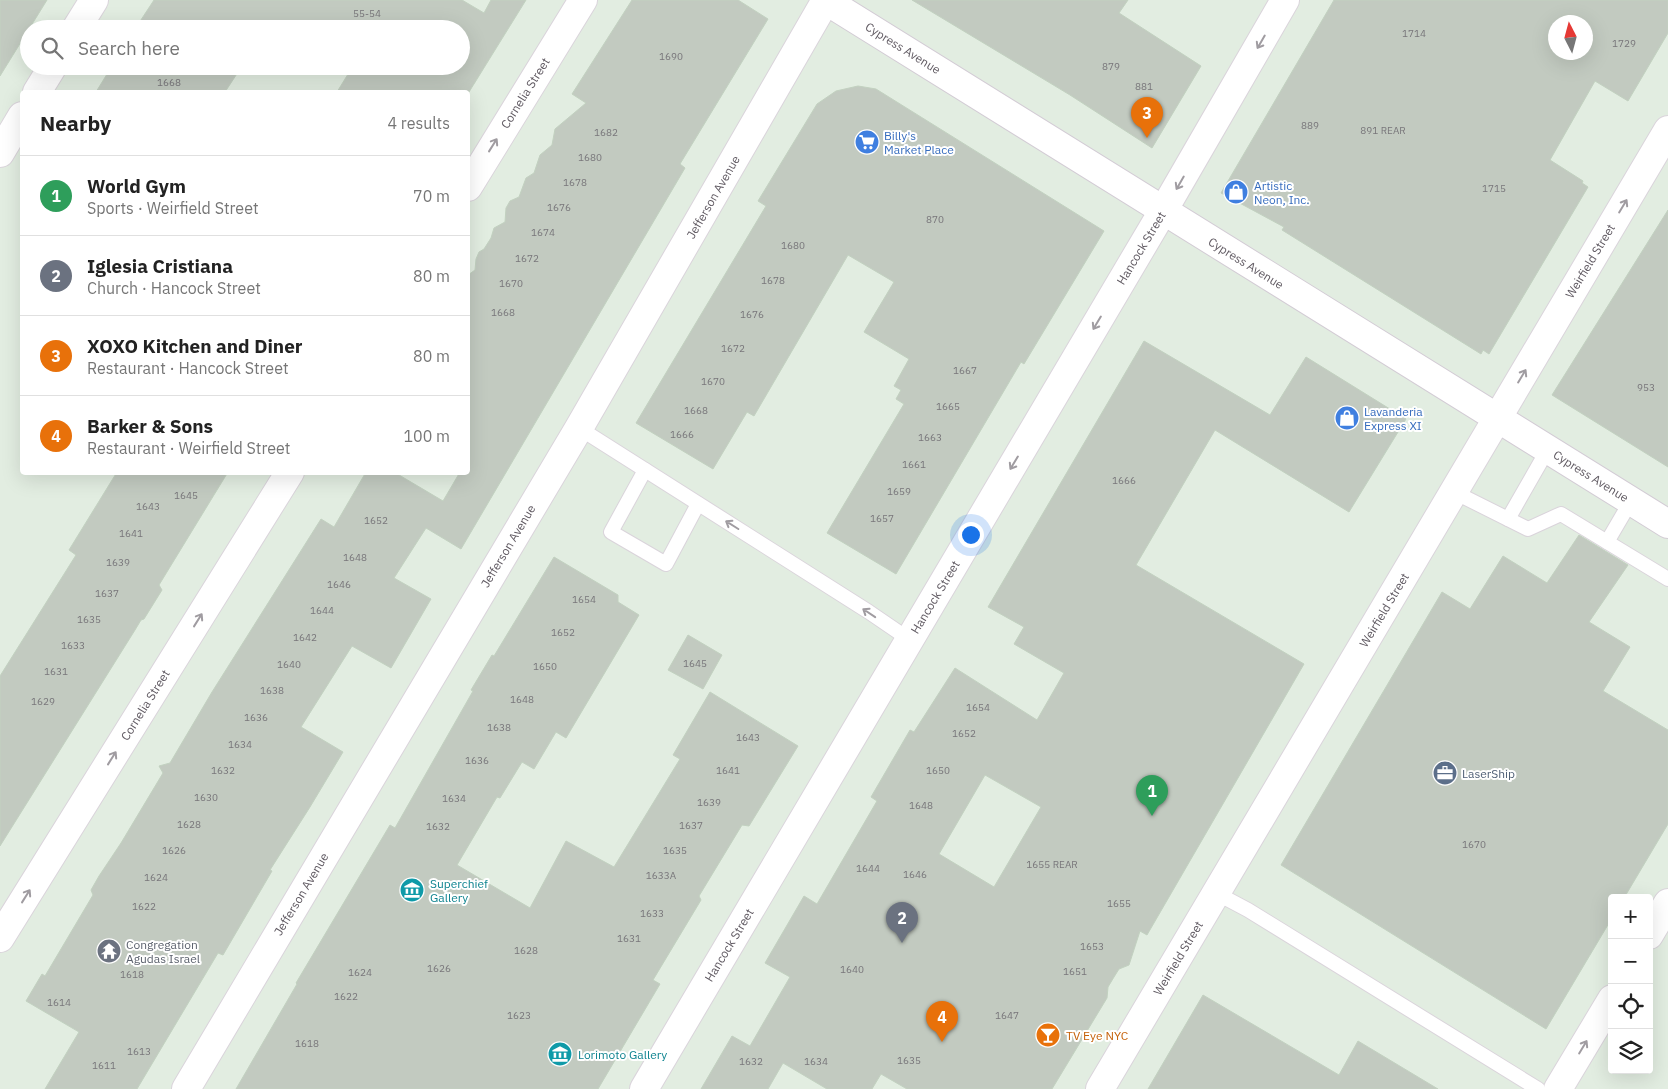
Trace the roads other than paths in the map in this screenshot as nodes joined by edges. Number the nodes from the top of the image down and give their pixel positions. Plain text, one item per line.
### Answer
1 (94, 0) edge
2 (583, 0) edge
3 (826, 0) edge
4 (1285, 0) edge
5 (82, 20) edge
6 (47, 75) edge
7 (38, 90) edge
8 (20, 119) edge
9 (1668, 130) edge
10 (0, 153) edge
11 (470, 184) edge
12 (1163, 211) junction
13 (1498, 418) junction
14 (579, 428) junction
15 (1548, 449) junction
16 (645, 470) junction
17 (288, 475) edge
18 (1454, 492) junction
19 (1630, 501) junction
20 (698, 504) junction
21 (1508, 519) junction
22 (1668, 524) edge
23 (1607, 542) junction
24 (1668, 579) edge
25 (910, 640) junction
26 (1216, 893) junction
27 (1668, 904) edge
28 (1653, 928) edge
29 (0, 938) edge
30 (1608, 1006) edge
31 (186, 1089) edge
32 (644, 1089) edge
33 (1100, 1089) edge
34 (1538, 1089) edge
35 (1558, 1089) edge

1 - 5 street
11 -> 2 street, Cornelia Street
3 - 12 street, Cypress Avenue
3 - 14 street, Jefferson Avenue
4 -> 12 street, Hancock Street
6 - 7 street
8 - 10 street
13 -> 9 street, Weirfield Street
12 - 13 street, Cypress Avenue
12 -> 25 street, Hancock Street
13 - 15 street, Cypress Avenue
13 - 18 street, Weirfield Street
14 - 16 lane
14 - 31 street, Jefferson Avenue
15 - 19 street, Cypress Avenue
15 - 21 lane
16 - 20 lane
16 - 20 lane
29 -> 17 street, Cornelia Street
18 - 21 lane
18 - 26 street, Weirfield Street
19 - 22 street, Cypress Avenue
19 - 23 lane
25 -> 20 lane
21 - 23 lane
23 - 24 lane
25 - 32 street, Hancock Street
26 - 33 street, Weirfield Street
26 - 34 lane
27 - 28 street
35 -> 30 street

